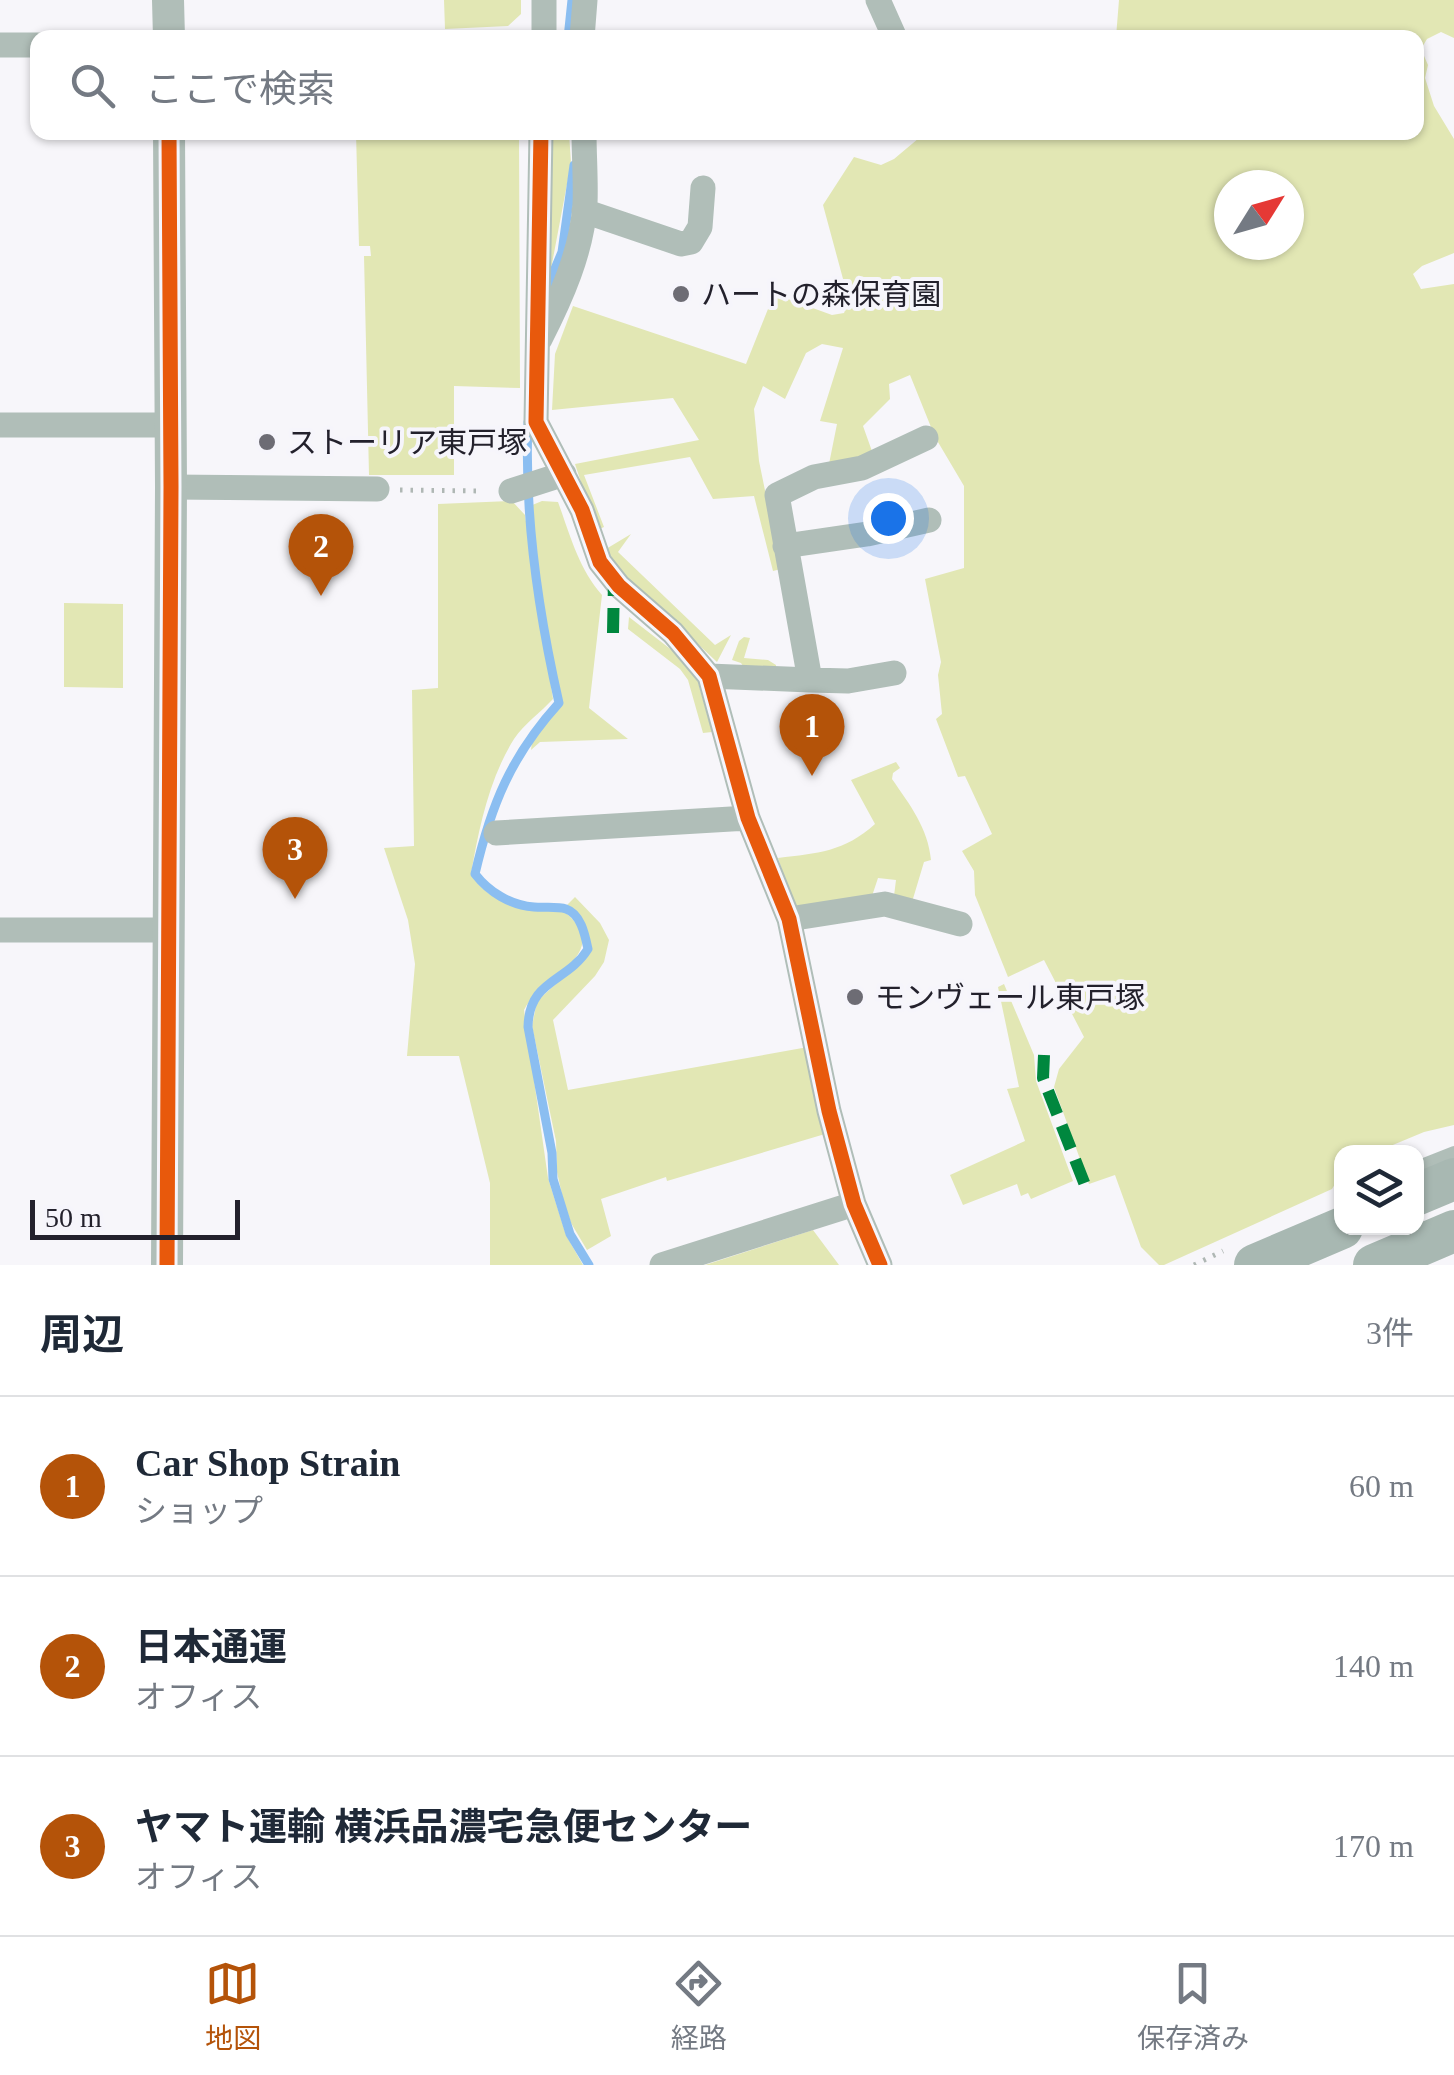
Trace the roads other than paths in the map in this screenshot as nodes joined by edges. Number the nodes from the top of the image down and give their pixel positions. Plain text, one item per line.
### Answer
1 (168, 0) edge
2 (544, 0) edge
3 (585, 0) edge
4 (878, 0) edge
5 (168, 30) edge
6 (544, 30) edge
7 (583, 30) edge
8 (891, 30) edge
9 (0, 45) edge
10 (30, 45) edge
11 (169, 140) edge
12 (541, 140) edge
13 (584, 140) edge
14 (704, 188) dead end
15 (584, 211) junction
16 (535, 348) junction
17 (170, 424) junction
18 (0, 425) edge
19 (926, 438) dead end
20 (564, 474) junction
21 (171, 487) junction
22 (378, 489) road end
23 (511, 491) road end
24 (929, 520) dead end
25 (785, 546) junction
26 (894, 672) dead end
27 (709, 676) junction
28 (810, 680) junction
29 (748, 818) junction
30 (496, 833) dead end
31 (789, 919) junction
32 (960, 924) dead end
33 (0, 930) edge
34 (169, 930) junction
35 (1454, 1152) edge
36 (1424, 1165) edge
37 (1454, 1179) edge
38 (1424, 1192) edge
39 (854, 1204) junction
40 (1334, 1221) edge
41 (1334, 1231) edge
42 (1447, 1243) edge
43 (1454, 1246) edge
44 (1274, 1257) edge
45 (167, 1265) edge
46 (662, 1265) edge
47 (880, 1265) edge
48 (1374, 1265) edge

1 - 5 street
2 - 6 street
3 - 7 street
4 - 8 street
9 - 10 street
11 - 17 street
12 - 16 street
13 - 15 street
14 - 15 street
15 - 16 street
16 - 20 street
17 - 18 street
17 - 21 street
19 - 25 street
20 - 23 street
20 - 27 street
21 - 22 street
21 - 34 street
24 - 25 street
25 - 28 street
26 - 28 street
27 - 28 street
27 - 29 street
29 - 30 street
29 - 31 street
31 - 32 street
31 - 39 street
33 - 34 street
34 - 45 street
35 - 36 lane
37 - 38 highway
39 - 46 street
39 - 47 street
40 - 44 lane
41 - 44 highway
42 - 43 lane
42 - 48 highway

